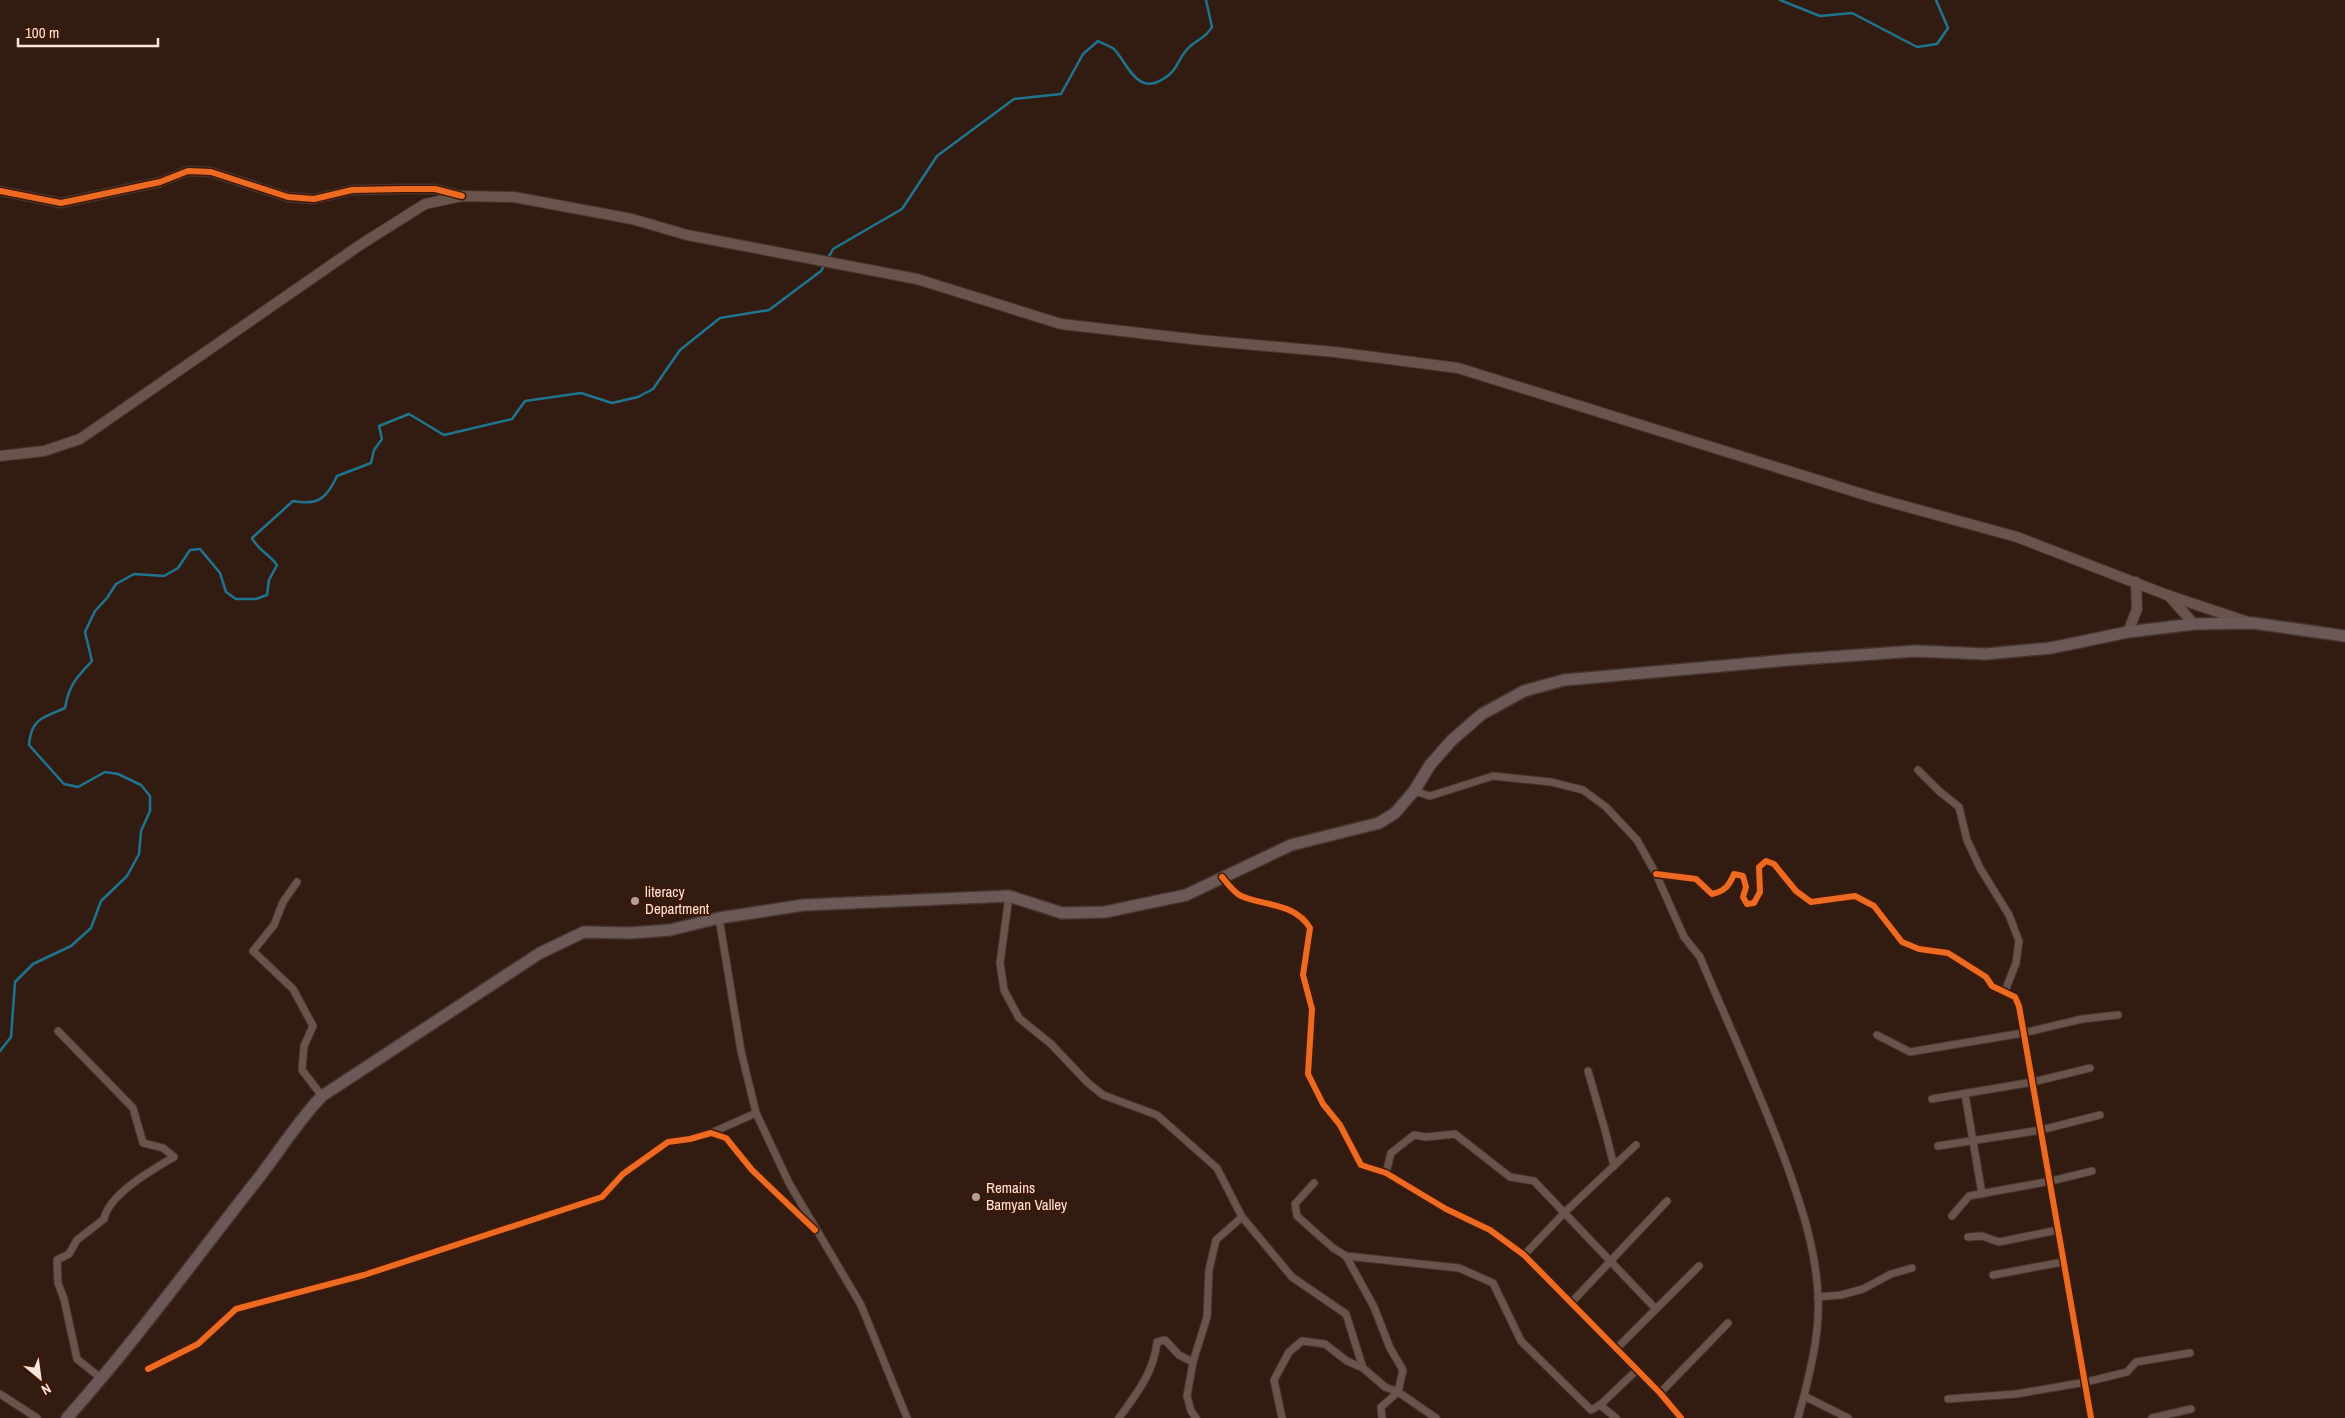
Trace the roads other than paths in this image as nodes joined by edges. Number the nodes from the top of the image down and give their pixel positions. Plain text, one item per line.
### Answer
1 (0, 191) edge
2 (462, 196) junction
3 (0, 456) edge
4 (2136, 582) junction
5 (2167, 595) junction
6 (2253, 623) junction
7 (2194, 624) junction
8 (2128, 632) junction
9 (2345, 636) edge
10 (1918, 770) dead end
11 (1414, 791) junction
12 (1656, 874) junction
13 (1222, 877) junction
14 (297, 882) dead end
15 (1009, 896) junction
16 (719, 918) junction
17 (2005, 991) junction
18 (2118, 1015) dead end
19 (58, 1031) dead end
20 (2023, 1033) junction
21 (1877, 1034) dead end
22 (2090, 1068) dead end
23 (1588, 1071) dead end
24 (2033, 1082) junction
25 (1965, 1094) junction
26 (322, 1096) junction
27 (1932, 1098) dead end
28 (756, 1113) junction
29 (2100, 1115) dead end
30 (2041, 1130) junction
31 (711, 1133) junction
32 (1973, 1141) junction
33 (1636, 1145) dead end
34 (1938, 1146) dead end
35 (1614, 1166) junction
36 (2092, 1171) dead end
37 (1386, 1173) junction
38 (2051, 1182) junction
39 (1314, 1183) dead end
40 (1982, 1194) junction
41 (1668, 1201) dead end
42 (1565, 1212) junction
43 (1952, 1216) dead end
44 (1242, 1217) junction
45 (815, 1230) junction
46 (2058, 1230) junction
47 (1968, 1237) dead end
48 (1524, 1255) junction
49 (1346, 1256) junction
50 (1612, 1261) junction
51 (2063, 1262) junction
52 (1698, 1266) dead end
53 (1912, 1268) dead end
54 (1993, 1275) dead end
55 (1818, 1297) junction
56 (1571, 1303) junction
57 (1655, 1308) junction
58 (1728, 1323) dead end
59 (1617, 1348) junction
60 (2190, 1353) dead end
61 (1193, 1362) junction
62 (1363, 1368) junction
63 (148, 1369) dead end
64 (1637, 1370) junction
65 (102, 1379) junction
66 (2086, 1382) junction
67 (1398, 1392) junction
68 (1660, 1393) junction
69 (0, 1394) edge
70 (1804, 1396) junction
71 (1948, 1400) dead end
72 (1600, 1405) junction
73 (2191, 1409) dead end
74 (37, 1418) edge
75 (67, 1418) edge
76 (907, 1418) edge
77 (1119, 1418) edge
78 (1196, 1418) edge
79 (1282, 1418) edge
80 (1382, 1418) edge
81 (1436, 1418) edge
82 (1616, 1418) edge
83 (1681, 1418) edge
84 (1798, 1418) edge
85 (1848, 1418) edge
86 (2091, 1418) edge
87 (2152, 1418) edge

1 - 2 street
2 - 3 main road
2 - 4 main road
4 - 5 main road
4 - 8 main road
5 - 6 main road
5 - 7 main road
6 - 7 main road
6 - 9 main road
7 - 8 main road
8 - 11 main road
10 - 17 street
11 - 12 street
11 - 13 main road
12 - 17 street
12 - 55 street
13 - 15 main road
13 - 37 street
14 - 26 street
15 - 16 main road
15 - 44 street
16 - 26 main road
16 - 28 street
17 - 20 street
18 - 20 street
19 - 65 street
20 - 21 street
20 - 24 street
22 - 24 street
23 - 35 street
24 - 25 street
24 - 30 street
25 - 27 street
25 - 32 street
26 - 65 main road
28 - 31 street
28 - 45 street
29 - 30 street
30 - 32 street
30 - 38 street
31 - 45 street
31 - 63 street
32 - 34 street
32 - 40 street
33 - 35 street
35 - 42 street
36 - 38 street
37 - 42 street
37 - 48 street
38 - 40 street
38 - 46 street
39 - 49 street
40 - 43 street
41 - 50 street
42 - 48 street
42 - 50 street
44 - 61 street
44 - 62 street
45 - 76 street
46 - 47 street
46 - 51 street
48 - 56 street
49 - 67 street
49 - 72 street
50 - 56 street
50 - 57 street
51 - 54 street
51 - 66 street
52 - 57 street
53 - 55 street
55 - 70 street
56 - 59 street
57 - 59 street
58 - 68 street
59 - 64 street
60 - 66 street
61 - 77 street
61 - 78 street
62 - 67 street
62 - 79 street
64 - 68 street
64 - 72 street
65 - 75 main road
66 - 71 street
66 - 86 street
67 - 80 street
67 - 81 street
68 - 83 street
69 - 74 street
70 - 84 street
70 - 85 street
72 - 82 street
73 - 87 street

